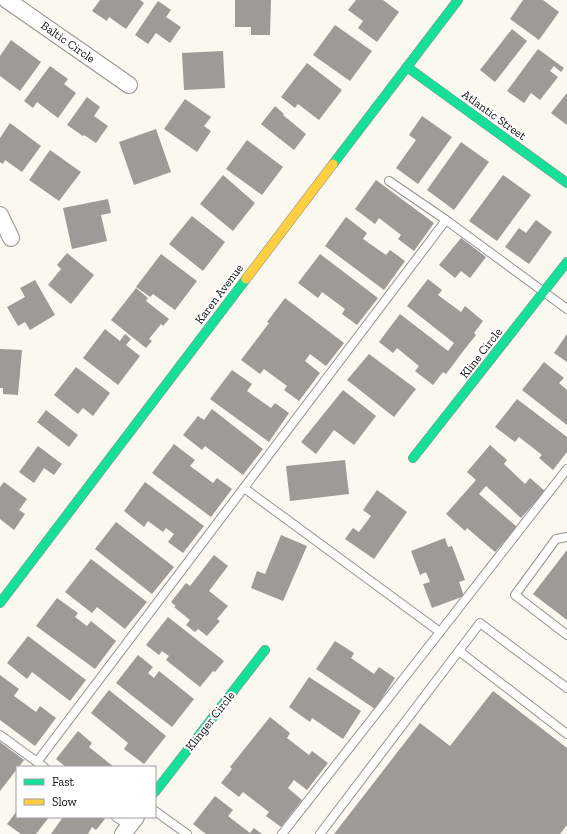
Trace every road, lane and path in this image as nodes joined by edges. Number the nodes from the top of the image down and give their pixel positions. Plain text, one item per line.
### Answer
1 (7, 0) edge
2 (458, 0) edge
3 (407, 67) junction
4 (129, 85) dead end
5 (390, 181) dead end
6 (567, 183) edge
7 (0, 215) edge
8 (446, 220) junction
9 (11, 238) dead end
10 (567, 262) edge
11 (544, 292) junction
12 (567, 310) edge
13 (413, 458) dead end
14 (567, 469) edge
15 (244, 488) junction
16 (567, 537) edge
17 (0, 603) edge
18 (440, 632) junction
19 (567, 635) edge
20 (265, 650) dead end
21 (459, 651) junction
22 (567, 688) edge
23 (567, 734) edge
24 (0, 735) edge
25 (41, 765) edge
26 (156, 791) edge
27 (156, 812) edge
28 (117, 818) edge
29 (129, 826) edge
30 (187, 834) edge
31 (282, 834) edge
32 (320, 834) edge

1 - 4 street, Baltic Circle
2 - 3 street, Karen Avenue
3 - 6 street, Atlantic Street
3 - 17 street, Karen Avenue
5 - 8 lane
7 - 9 street
8 - 11 lane
8 - 15 lane
10 - 11 street, Kline Circle
11 - 12 lane
11 - 13 street, Kline Circle
14 - 18 lane
15 - 18 lane
15 - 25 lane
16 - 19 lane
18 - 31 lane
20 - 26 street, Klinger Circle
21 - 22 lane
21 - 23 lane
21 - 32 lane
24 - 25 lane
27 - 30 lane
28 - 29 lane

